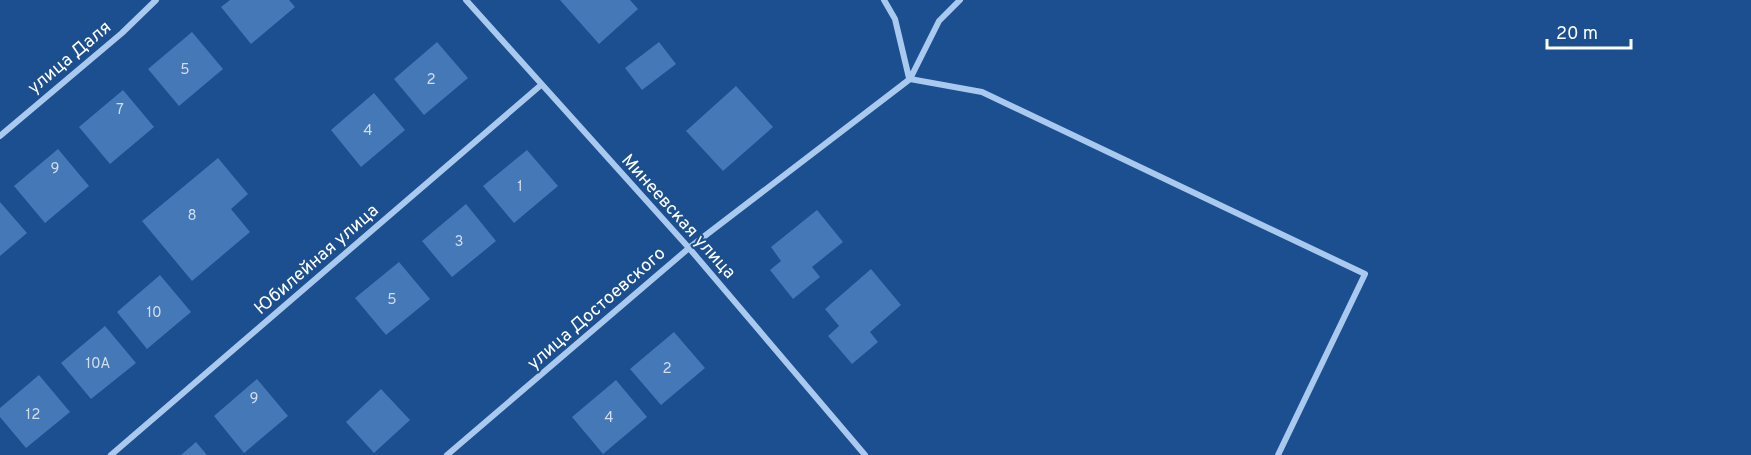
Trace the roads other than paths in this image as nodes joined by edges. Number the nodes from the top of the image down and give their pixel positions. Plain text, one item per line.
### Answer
1 (156, 0) edge
2 (466, 0) edge
3 (884, 0) edge
4 (960, 0) edge
5 (910, 79) junction
6 (541, 85) junction
7 (0, 136) edge
8 (689, 248) junction
9 (111, 455) edge
10 (447, 455) edge
11 (865, 455) edge
12 (1278, 455) edge

1 - 7 street, улица Даля
2 - 6 street, Минеевская улица
3 - 5 street
4 - 5 street
5 - 8 street, улица Достоевского
5 - 12 street
6 - 8 street, Минеевская улица
6 - 9 street, Юбилейная улица
8 - 10 street, улица Достоевского
8 - 11 street, Минеевская улица

